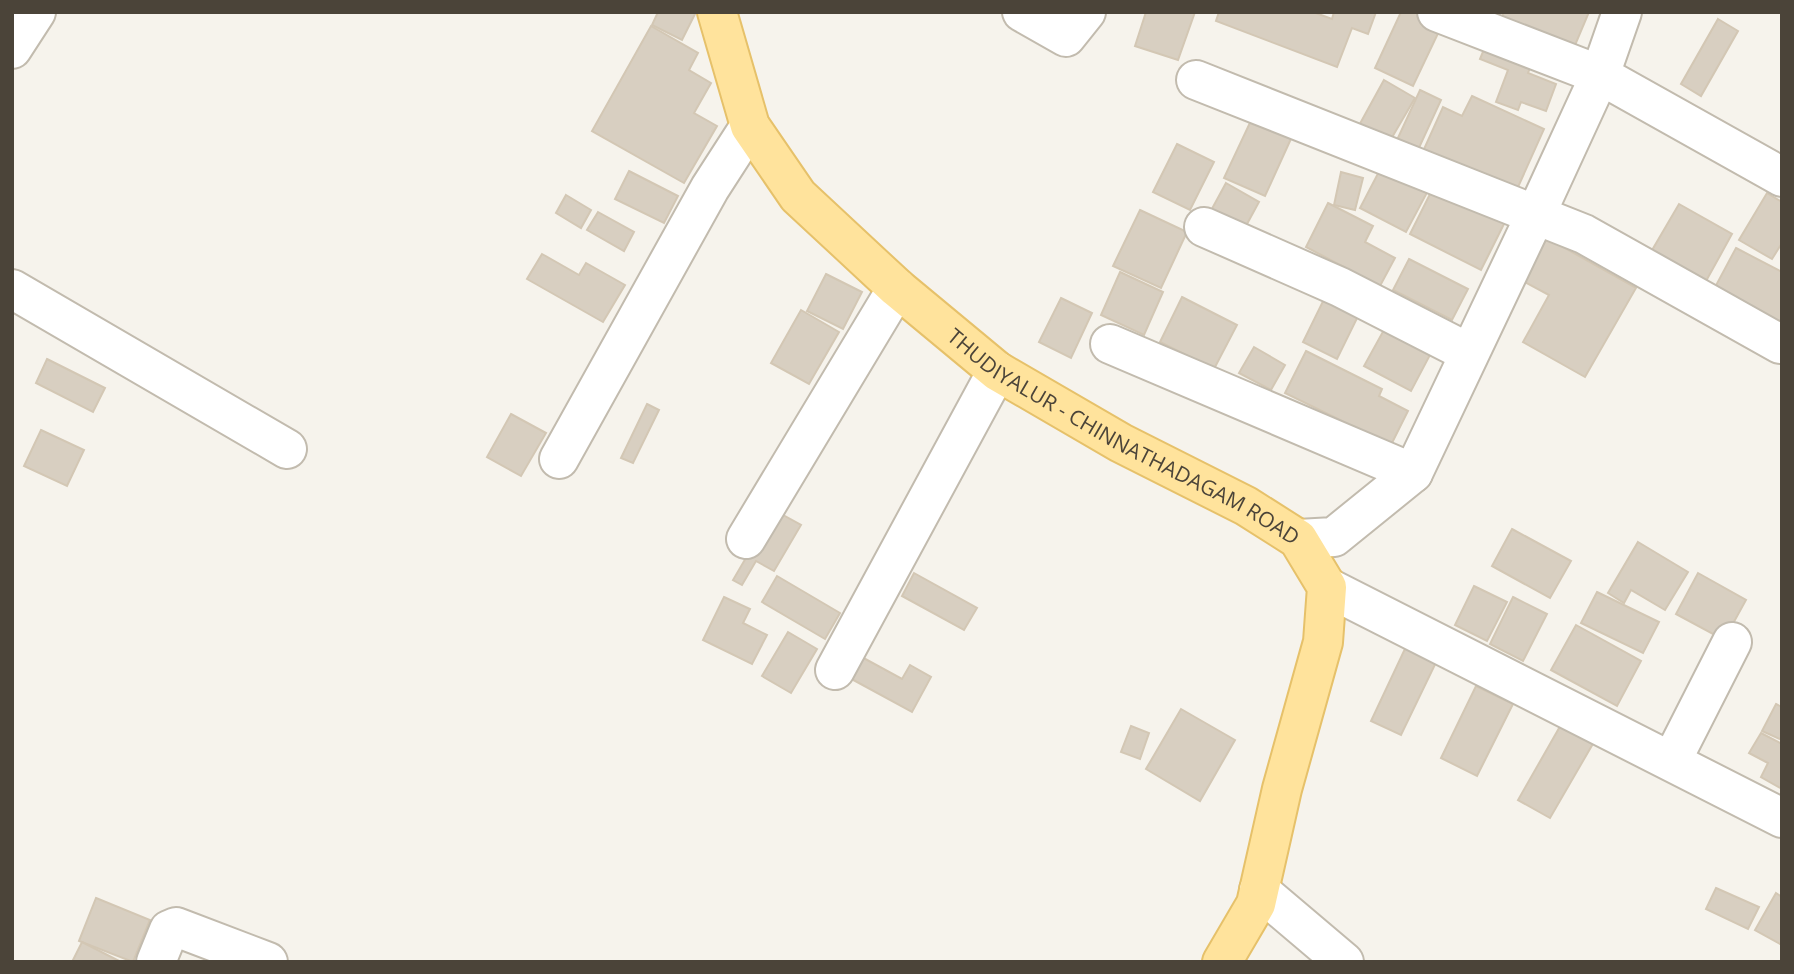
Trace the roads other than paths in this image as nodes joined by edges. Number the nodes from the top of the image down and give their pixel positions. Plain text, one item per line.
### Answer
1 (36, 12) edge
2 (717, 12) edge
3 (1022, 12) edge
4 (1086, 12) edge
5 (1437, 12) edge
6 (1622, 12) edge
7 (12, 48) edge
8 (1600, 75) junction
9 (1196, 80) dead end
10 (750, 127) junction
11 (1782, 177) edge
12 (1536, 214) junction
13 (1204, 227) dead end
14 (897, 288) junction
15 (12, 289) edge
16 (1110, 344) dead end
17 (1780, 344) dead end
18 (1469, 353) junction
19 (997, 371) junction
20 (286, 449) dead end
21 (559, 459) dead end
22 (1413, 473) junction
23 (746, 539) dead end
24 (1298, 539) junction
25 (1327, 587) junction
26 (1732, 642) dead end
27 (835, 670) dead end
28 (1672, 760) junction
29 (1782, 818) edge
30 (1259, 890) junction
31 (156, 962) edge
32 (268, 962) edge
33 (1222, 962) edge
34 (1344, 962) edge

1 - 7 street
2 - 10 main road, THUDIYALUR - CHINNATHADAGAM ROAD
3 - 4 street
5 - 8 street
6 - 8 street
8 - 11 street
8 - 12 street
9 - 12 street
10 - 14 main road, THUDIYALUR - CHINNATHADAGAM ROAD
10 - 21 street
12 - 17 street
12 - 18 street
13 - 18 street
14 - 19 main road, THUDIYALUR - CHINNATHADAGAM ROAD
14 - 23 street
15 - 20 street
16 - 22 street
18 - 22 street
19 - 24 main road, THUDIYALUR - CHINNATHADAGAM ROAD
19 - 27 street
22 - 24 street
24 - 25 main road, THUDIYALUR - CHINNATHADAGAM ROAD
25 - 28 street
25 - 30 main road
26 - 28 street
28 - 29 street
30 - 33 main road
30 - 34 street
31 - 32 street

